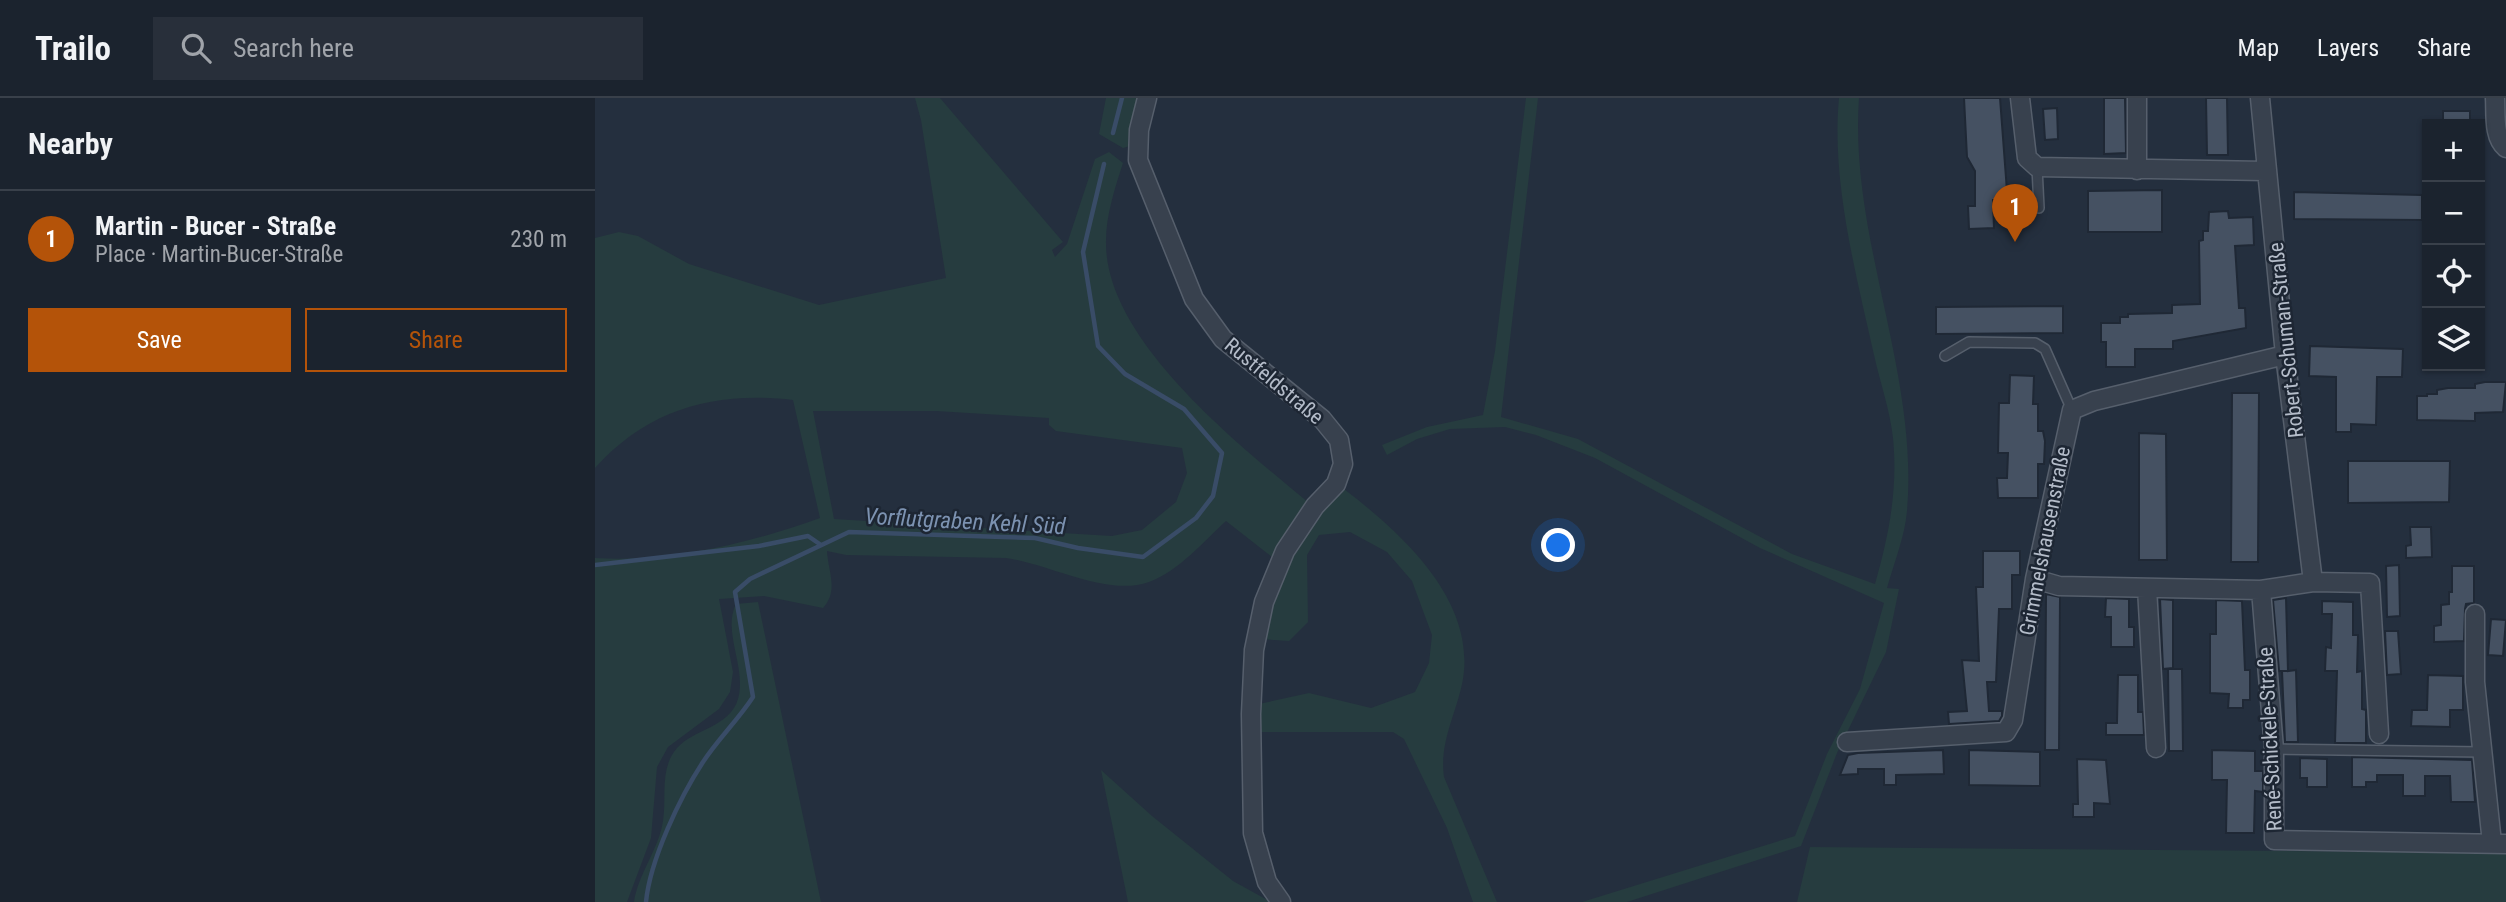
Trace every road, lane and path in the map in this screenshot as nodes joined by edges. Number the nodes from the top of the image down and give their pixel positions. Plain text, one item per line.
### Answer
1 (1147, 98) edge
2 (2020, 98) edge
3 (2137, 98) edge
4 (2260, 98) edge
5 (2495, 98) edge
6 (2506, 148) edge
7 (2037, 167) junction
8 (2137, 170) junction
9 (2265, 171) junction
10 (2039, 208) dead end
11 (2285, 355) junction
12 (1945, 356) dead end
13 (2072, 410) junction
14 (2035, 579) junction
15 (2313, 582) junction
16 (2147, 588) junction
17 (2261, 590) junction
18 (2475, 614) dead end
19 (2379, 734) dead end
20 (1847, 742) dead end
21 (2155, 748) dead end
22 (2274, 749) junction
23 (2481, 752) junction
24 (2499, 844) edge
25 (1281, 902) edge

1 - 25 street, Rustfeldstraße
2 - 7 street
3 - 8 street
4 - 9 street, Robert-Schuman-Straße
5 - 6 street
7 - 8 street
7 - 10 lane
8 - 9 street
9 - 11 street, Robert-Schuman-Straße
11 - 13 street
11 - 15 street, Robert-Schuman-Straße
12 - 13 lane
13 - 14 street, Grimmelshausenstraße
14 - 16 street
14 - 20 street, Grimmelshausenstraße
15 - 17 street
15 - 19 street
16 - 17 street
16 - 21 street
17 - 22 street, René-Schickele-Straße
18 - 23 street, René-Schickele-Straße
22 - 23 lane
22 - 24 street, René-Schickele-Straße
23 - 24 street, René-Schickele-Straße

